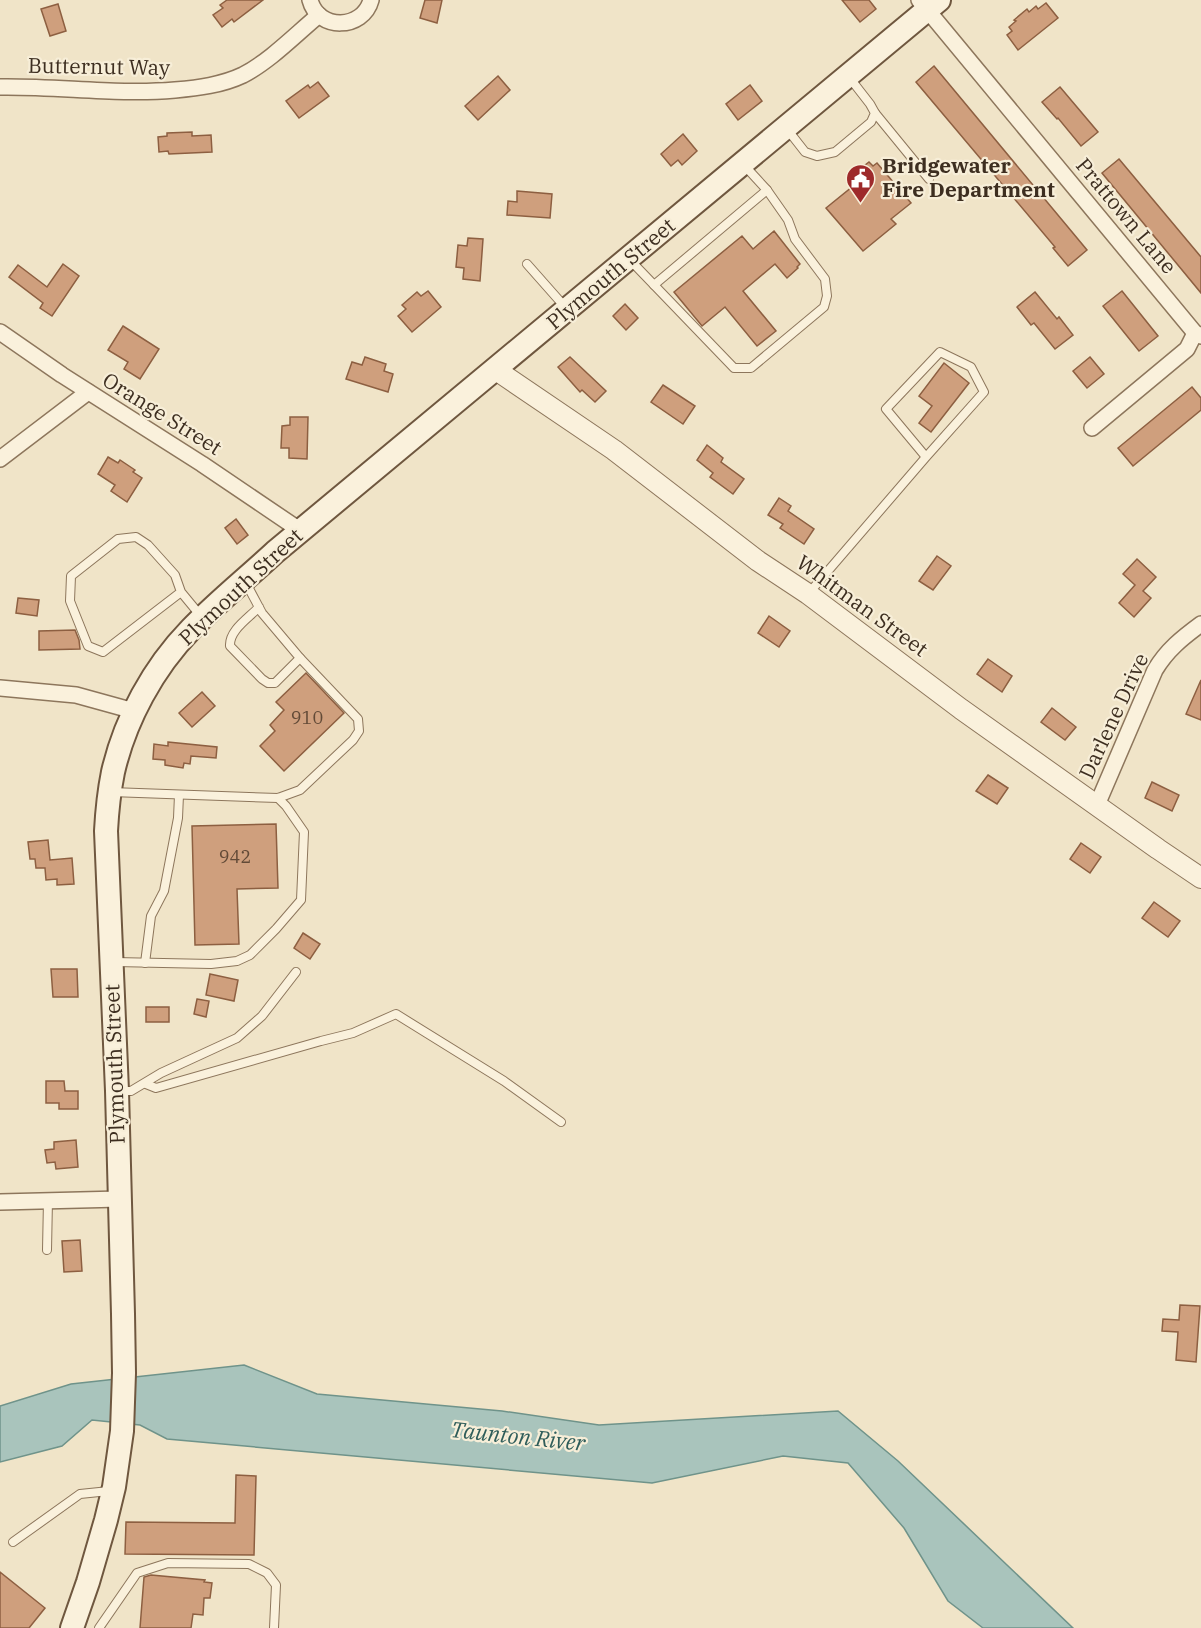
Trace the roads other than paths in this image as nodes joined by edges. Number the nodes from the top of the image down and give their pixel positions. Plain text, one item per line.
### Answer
1 (310, 0) edge
2 (371, 0) edge
3 (929, 3) edge
4 (319, 15) junction
5 (848, 76) junction
6 (0, 87) edge
7 (874, 113) junction
8 (786, 128) junction
9 (743, 164) junction
10 (929, 179) dead end
11 (767, 190) junction
12 (629, 259) junction
13 (527, 264) dead end
14 (654, 285) junction
15 (568, 310) junction
16 (0, 332) edge
17 (1198, 334) edge
18 (496, 370) junction
19 (88, 392) junction
20 (1092, 428) dead end
21 (926, 457) junction
22 (0, 459) edge
23 (301, 531) junction
24 (245, 580) junction
25 (181, 592) junction
26 (808, 594) junction
27 (259, 607) junction
28 (203, 618) junction
29 (1201, 624) edge
30 (300, 658) junction
31 (0, 688) edge
32 (134, 711) junction
33 (109, 792) junction
34 (179, 795) junction
35 (278, 798) junction
36 (1097, 805) junction
37 (1201, 878) edge
38 (111, 962) junction
39 (145, 963) junction
40 (296, 972) dead end
41 (146, 1084) junction
42 (117, 1091) junction
43 (561, 1122) dead end
44 (120, 1199) junction
45 (48, 1200) junction
46 (0, 1202) edge
47 (47, 1251) dead end
48 (113, 1490) junction
49 (13, 1542) dead end
50 (76, 1624) edge
51 (99, 1628) edge
52 (274, 1628) edge

1 - 4 street
2 - 4 street
3 - 5 main road, Plymouth Street
3 - 17 street, Prattown Lane
4 - 6 street, Butternut Way
5 - 7 lane
5 - 8 main road, Plymouth Street
7 - 8 lane
7 - 10 lane
8 - 9 main road, Plymouth Street
9 - 11 lane
9 - 12 main road, Plymouth Street
11 - 14 lane
11 - 14 lane
12 - 14 lane
12 - 15 main road, Plymouth Street
13 - 15 lane
15 - 18 main road, Plymouth Street
16 - 19 street, Orange Street
17 - 20 street
18 - 23 main road, Plymouth Street
18 - 26 street, Whitman Street
19 - 22 street
19 - 23 street, Orange Street
21 - 21 lane
21 - 26 lane
23 - 24 main road, Plymouth Street
24 - 27 lane
24 - 28 main road, Plymouth Street
25 - 25 lane
25 - 28 lane
26 - 36 street, Whitman Street
27 - 30 lane
27 - 30 lane
28 - 32 main road, Plymouth Street
29 - 36 street, Darlene Drive
30 - 35 lane
31 - 32 street
32 - 33 main road, Plymouth Street
33 - 34 lane
33 - 38 main road, Plymouth Street
34 - 35 lane
34 - 39 lane
35 - 39 lane
36 - 37 street, Whitman Street
38 - 39 lane
38 - 42 main road, Plymouth Street
40 - 41 lane
41 - 42 lane
41 - 43 lane
42 - 44 main road, Plymouth Street
44 - 45 street
44 - 48 main road, Plymouth Street
45 - 46 street
45 - 47 lane
48 - 49 lane
48 - 50 main road, Plymouth Street
51 - 52 lane

